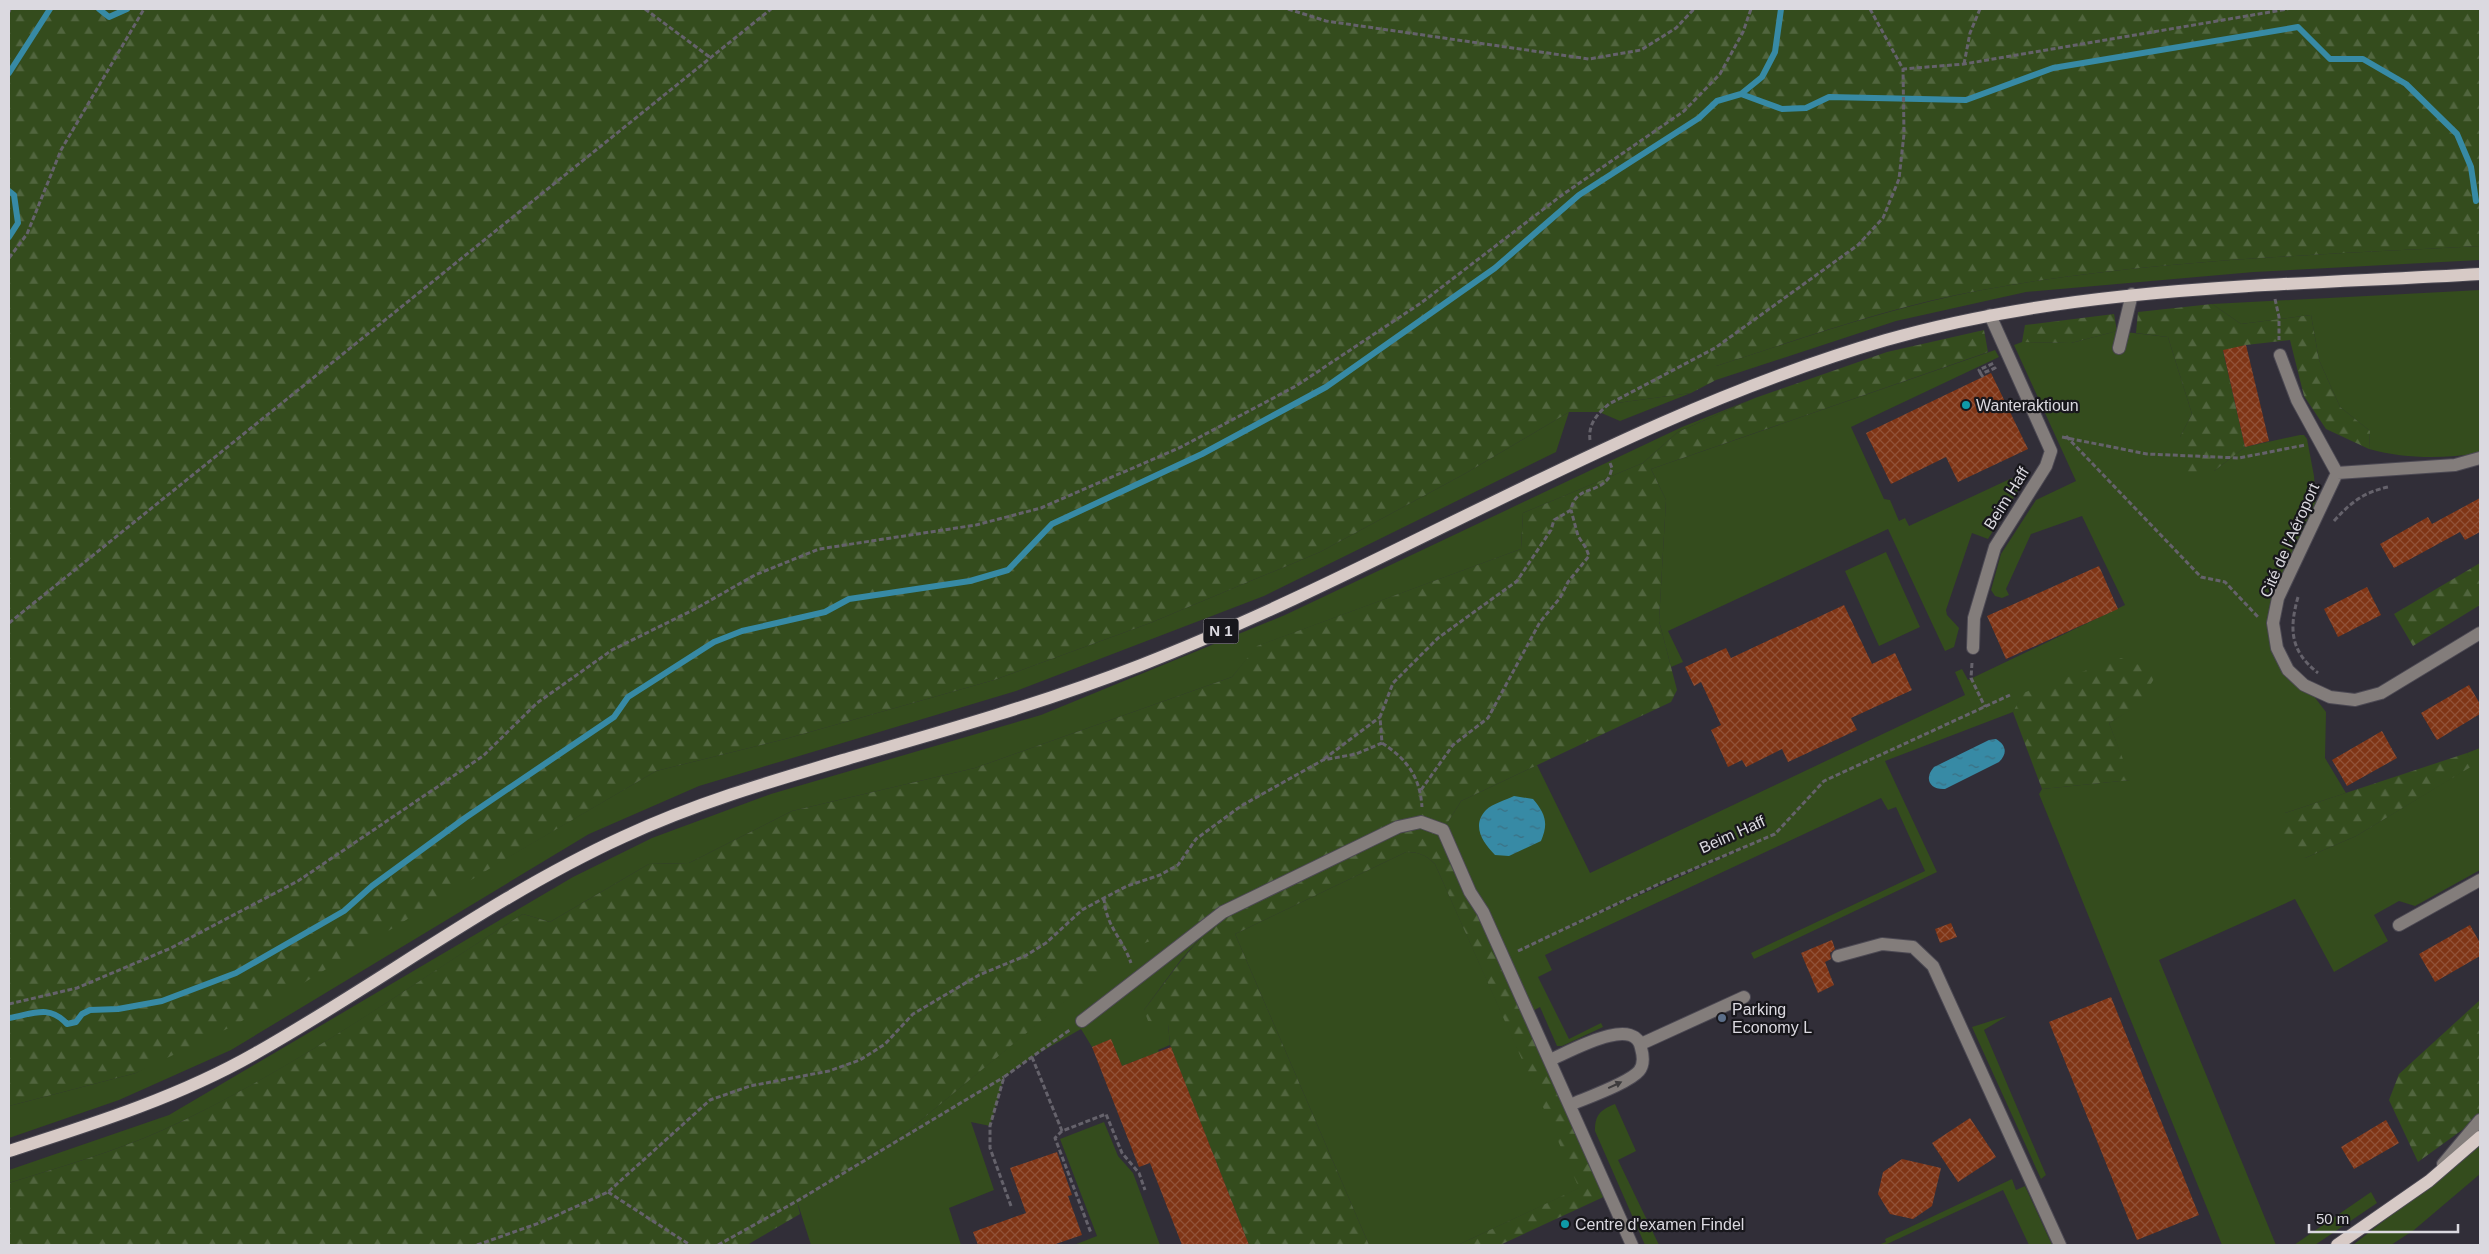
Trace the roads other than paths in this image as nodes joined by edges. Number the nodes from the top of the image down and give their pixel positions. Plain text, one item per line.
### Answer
1 (2480, 274) edge
2 (2132, 294) junction
3 (1990, 315) junction
4 (2119, 348) dead end
5 (2280, 355) road end
6 (2480, 458) edge
7 (2337, 473) junction
8 (2480, 634) edge
9 (1973, 648) road end
10 (2480, 880) edge
11 (2399, 925) dead end
12 (1838, 956) dead end
13 (1744, 997) dead end
14 (1082, 1021) road end
15 (1640, 1044) junction
16 (1550, 1060) junction
17 (1570, 1106) junction
18 (2480, 1120) edge
19 (2480, 1137) edge
20 (9, 1151) edge
21 (2429, 1181) junction
22 (1632, 1245) edge
23 (2060, 1245) edge
24 (2338, 1245) edge

1 - 2 main road, N 1
2 - 3 main road, N 1
2 - 4 street
3 - 9 street, Beim Haff
3 - 20 main road, N 1
5 - 7 street, Cité de l'Aéroport
6 - 7 street, Cité de l'Aéroport
7 - 8 street, Cité de l'Aéroport
10 - 11 street
12 - 23 street
13 - 15 street
14 - 16 street
15 - 16 street
17 -> 15 street
16 - 17 street
17 - 22 street
18 - 21 street
19 - 21 main road
21 - 24 main road

